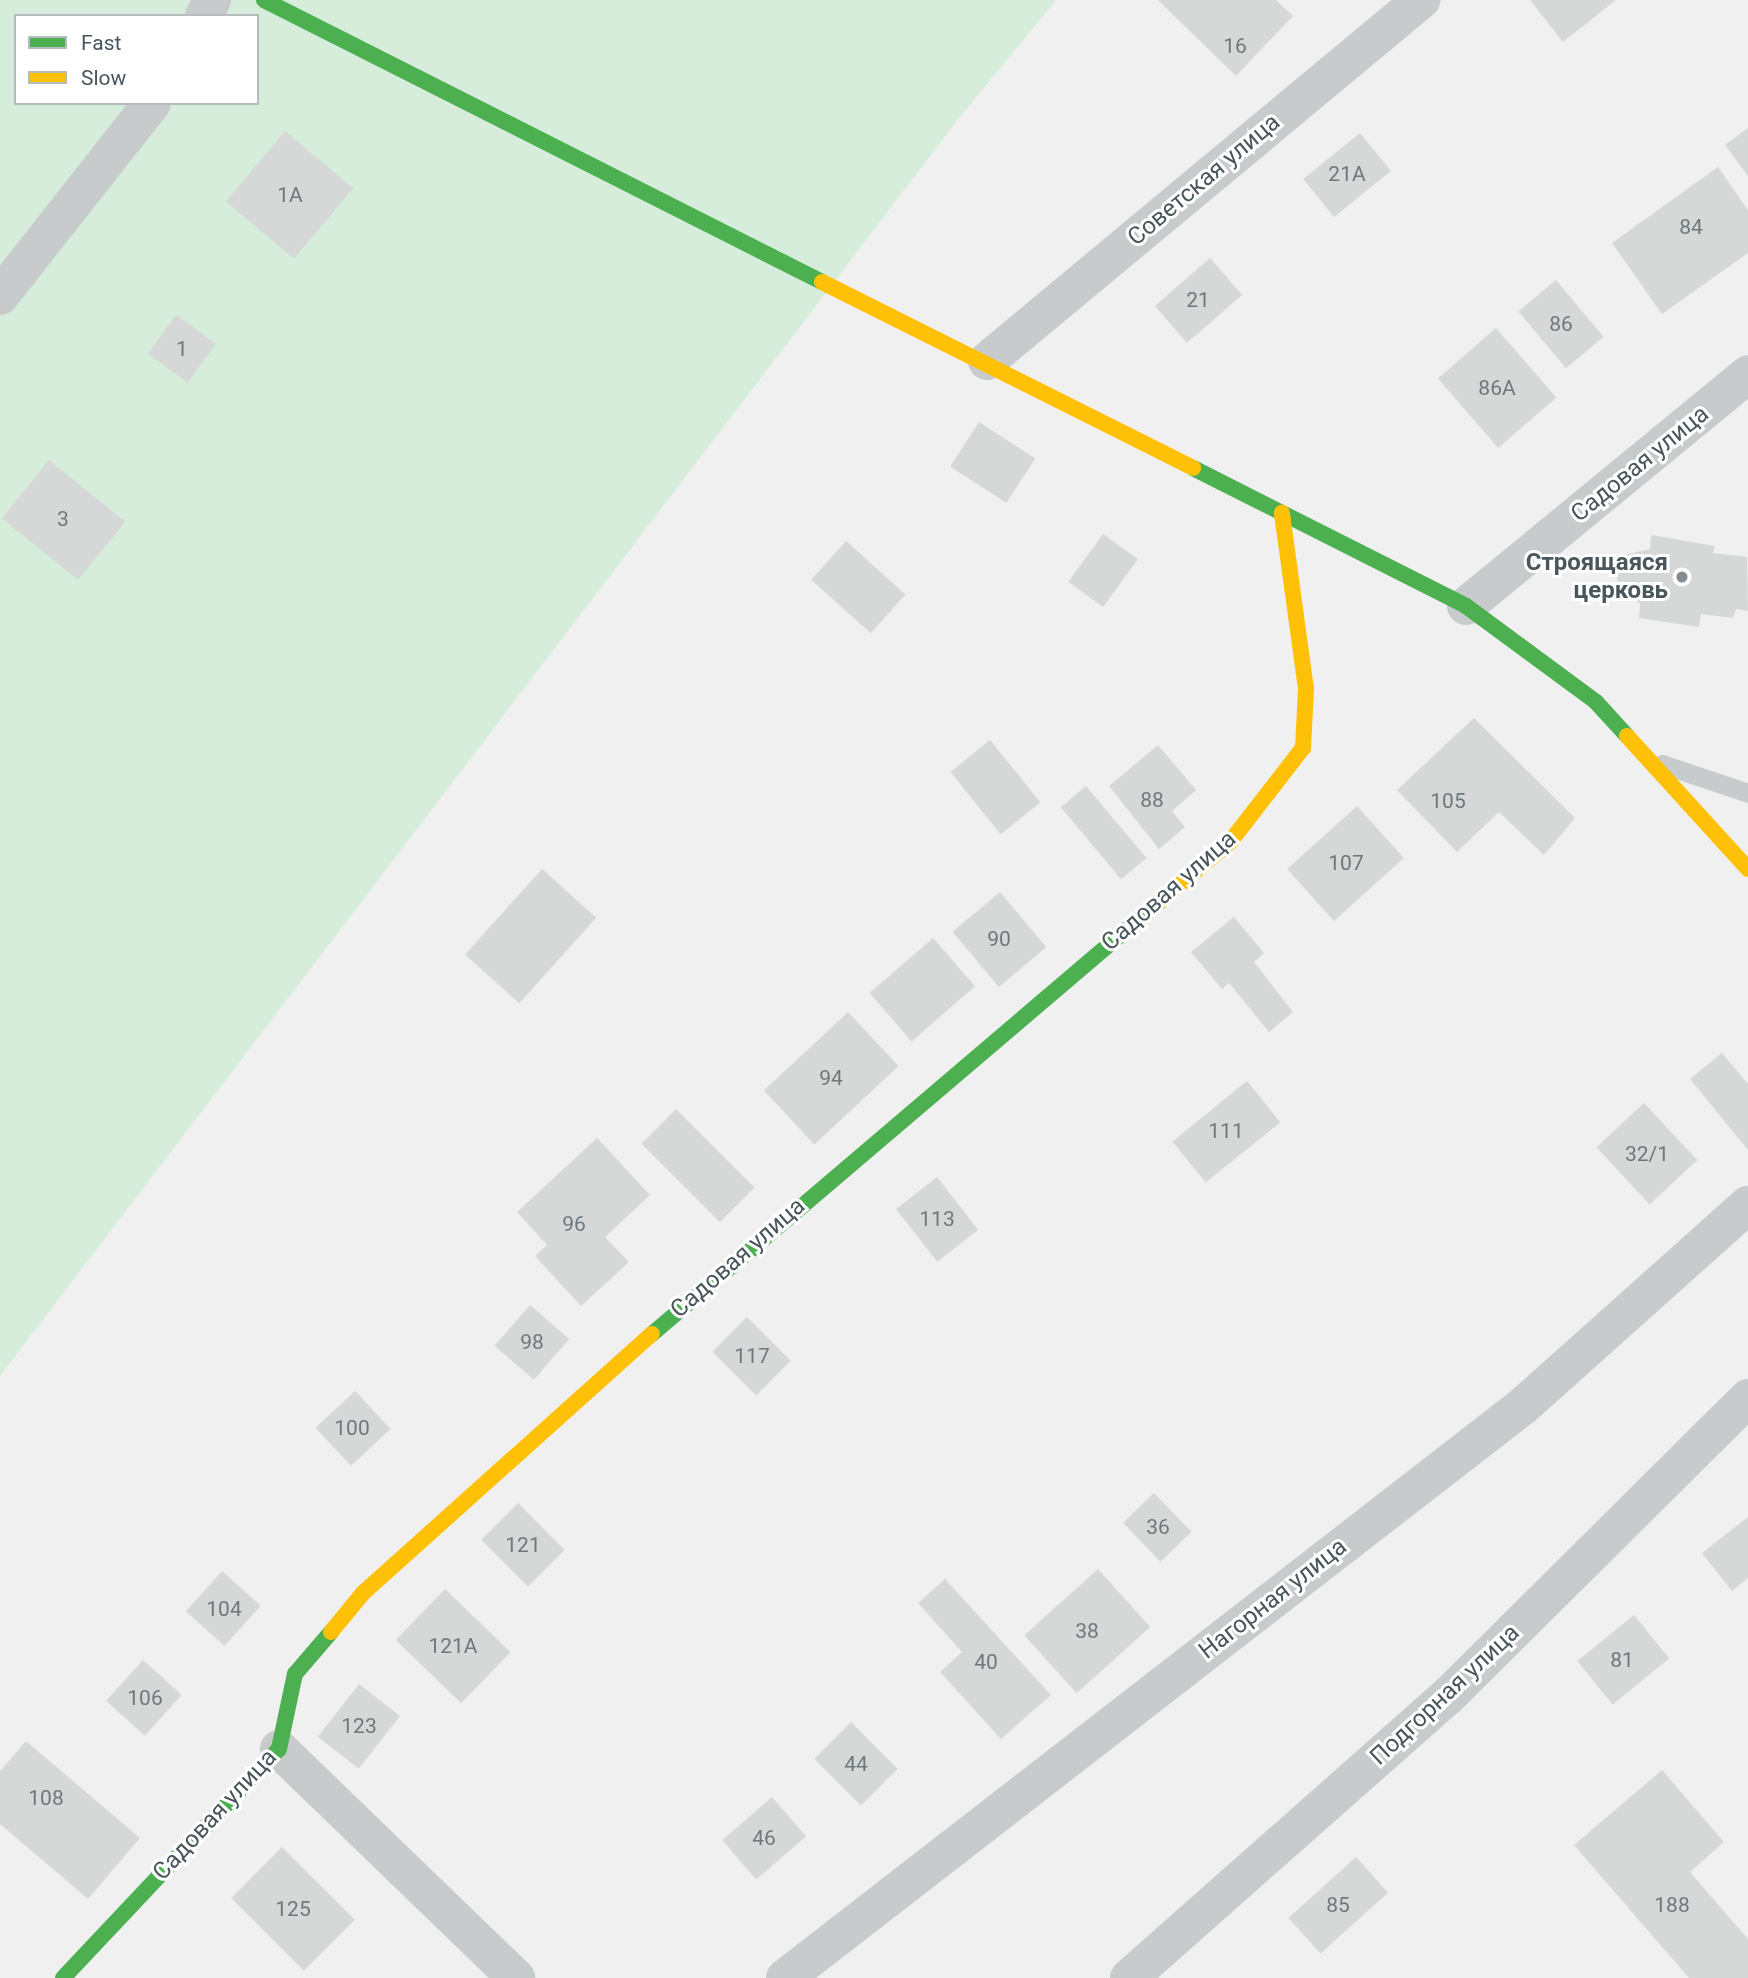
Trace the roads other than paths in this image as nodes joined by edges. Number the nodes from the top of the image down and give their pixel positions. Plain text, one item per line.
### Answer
1 (264, 0) edge
2 (1421, 0) edge
3 (150, 105) edge
4 (0, 296) edge
5 (987, 361) junction
6 (1748, 374) edge
7 (1282, 513) junction
8 (1466, 606) junction
9 (1651, 761) junction
10 (1748, 793) edge
11 (1748, 869) edge
12 (1748, 1205) edge
13 (1748, 1398) edge
14 (279, 1749) junction
15 (63, 1978) edge
16 (516, 1978) edge
17 (785, 1978) edge
18 (1129, 1978) edge

1 - 5 street
2 - 5 street, Советская улица
3 - 4 street
5 - 7 street
6 - 8 street, Садовая улица
7 - 8 street
7 - 14 street, Садовая улица
8 - 9 street
9 - 10 lane
9 - 11 street
12 - 17 street, Нагорная улица
13 - 18 street, Подгорная улица
14 - 15 street, Садовая улица
14 - 16 street

